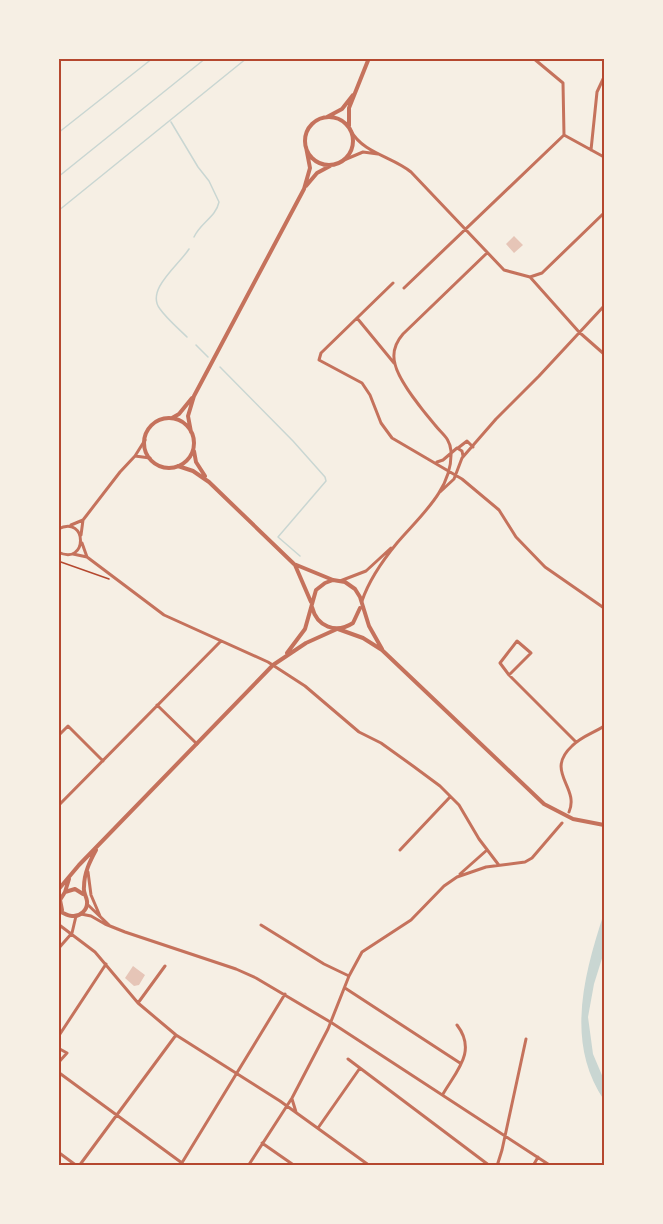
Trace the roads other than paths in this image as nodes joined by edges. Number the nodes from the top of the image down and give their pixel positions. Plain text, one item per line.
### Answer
1 (369, 58) edge
2 (533, 58) edge
3 (604, 77) edge
4 (357, 89) junction
5 (322, 118) junction
6 (351, 132) junction
7 (564, 135) junction
8 (306, 147) junction
9 (591, 150) junction
10 (386, 156) junction
11 (604, 157) edge
12 (342, 161) junction
13 (304, 189) junction
14 (604, 213) edge
15 (466, 230) junction
16 (488, 253) junction
17 (530, 277) junction
18 (393, 283) dead end
19 (404, 288) dead end
20 (604, 306) edge
21 (357, 318) junction
22 (579, 332) junction
23 (604, 354) edge
24 (395, 365) junction
25 (194, 396) junction
26 (170, 419) junction
27 (191, 432) junction
28 (145, 440) junction
29 (194, 447) junction
30 (473, 447) junction
31 (457, 448) junction
32 (451, 453) junction
33 (135, 456) junction
34 (463, 457) junction
35 (150, 458) junction
36 (435, 462) junction
37 (178, 466) junction
38 (449, 472) junction
39 (456, 475) junction
40 (209, 482) junction
41 (439, 493) junction
42 (83, 520) junction
43 (68, 526) junction
44 (58, 529) edge
45 (81, 539) junction
46 (395, 545) junction
47 (58, 552) edge
48 (72, 554) junction
49 (87, 557) junction
50 (294, 564) junction
51 (333, 580) junction
52 (340, 581) junction
53 (361, 604) junction
54 (312, 605) junction
55 (604, 608) edge
56 (337, 629) junction
57 (220, 642) junction
58 (382, 650) junction
59 (285, 656) junction
60 (273, 665) junction
61 (509, 675) junction
62 (157, 705) junction
63 (604, 726) edge
64 (58, 736) edge
65 (576, 741) junction
66 (197, 744) junction
67 (103, 761) junction
68 (451, 796) junction
69 (58, 806) edge
70 (569, 812) dead end
71 (562, 823) dead end
72 (604, 825) edge
73 (98, 846) junction
74 (400, 850) dead end
75 (488, 850) junction
76 (498, 864) junction
77 (87, 867) junction
78 (70, 875) junction
79 (457, 878) junction
80 (58, 890) edge
81 (65, 892) junction
82 (84, 894) junction
83 (60, 898) edge
84 (87, 904) junction
85 (60, 911) edge
86 (81, 914) junction
87 (76, 916) junction
88 (100, 916) junction
89 (58, 924) edge
90 (109, 925) junction
91 (261, 926) dead end
92 (72, 933) junction
93 (58, 949) edge
94 (106, 964) junction
95 (165, 966) dead end
96 (349, 976) junction
97 (345, 988) junction
98 (285, 994) junction
99 (138, 1003) junction
100 (332, 1023) junction
101 (457, 1025) dead end
102 (176, 1035) junction
103 (58, 1037) edge
104 (526, 1039) dead end
105 (58, 1048) edge
106 (348, 1059) dead end
107 (58, 1063) edge
108 (460, 1063) junction
109 (360, 1068) junction
110 (58, 1072) edge
111 (237, 1073) junction
112 (443, 1094) junction
113 (292, 1098) junction
114 (286, 1106) junction
115 (117, 1114) junction
116 (299, 1116) junction
117 (318, 1128) junction
118 (505, 1136) junction
119 (262, 1143) junction
120 (58, 1152) edge
121 (538, 1157) junction
122 (181, 1164) edge
123 (78, 1166) edge
124 (248, 1166) edge
125 (295, 1166) edge
126 (370, 1166) edge
127 (490, 1166) edge
128 (497, 1166) edge
129 (533, 1166) edge
130 (551, 1166) edge

1 - 4 street
2 - 7 street
3 - 9 street
4 - 5 street
4 - 6 street
5 - 6 street
5 - 8 street
6 - 10 street
6 - 12 street
7 - 9 street
7 - 15 street
8 - 12 street
8 - 13 street
9 - 11 street
10 - 12 street
10 - 15 street
12 - 13 street
13 - 25 street
14 - 17 street
15 - 16 street
15 - 19 street
16 - 17 street
16 - 24 street
17 - 22 street
18 - 21 street
20 - 22 street
21 - 24 street
21 - 36 street
22 - 23 street
22 - 30 street
24 - 32 street
25 - 26 street
25 - 27 street
26 - 27 street
26 - 28 street
27 - 29 street
28 - 33 street
28 - 35 street
29 - 37 street
29 - 40 street
30 - 31 street
30 - 34 street
31 - 32 street
31 - 34 street
32 - 36 street
32 - 38 street
33 - 35 street
33 - 42 street
34 - 39 street
35 - 37 street
36 - 38 street
37 - 40 street
38 - 39 street
38 - 41 street
39 - 41 street
39 - 55 street
40 - 50 street
41 - 46 street
42 - 43 street
42 - 45 street
43 - 44 street
43 - 45 street
45 - 48 street
45 - 49 street
46 - 52 street
46 - 53 street
47 - 48 street
48 - 49 street
49 - 57 street
50 - 51 street
50 - 54 street
51 - 52 street
51 - 54 street
52 - 53 street
53 - 56 street
53 - 58 street
54 - 56 street
54 - 59 street
56 - 58 street
56 - 59 street
57 - 60 street
57 - 62 street
58 - 72 street
59 - 60 street
60 - 66 street
60 - 68 street
61 - 61 street
61 - 65 street
62 - 66 street
62 - 67 street
63 - 65 street
64 - 67 street
65 - 70 street
66 - 73 street
67 - 69 street
68 - 74 street
68 - 75 street
71 - 76 street
73 - 77 street
73 - 78 street
75 - 76 street
75 - 79 street
76 - 79 street
77 - 82 street
77 - 88 street
78 - 80 street
78 - 81 street
79 - 96 street
81 - 82 street
81 - 83 street
82 - 84 street
83 - 85 street
84 - 86 street
84 - 88 street
85 - 87 street
86 - 87 street
86 - 90 street
87 - 92 street
88 - 90 street
89 - 92 street
90 - 98 street
91 - 96 street
92 - 93 street
92 - 94 street
94 - 99 street
94 - 103 street
95 - 99 street
96 - 97 street
97 - 100 street
97 - 108 street
98 - 100 street
98 - 111 street
99 - 102 street
100 - 112 street
100 - 113 street
101 - 108 street
102 - 111 street
102 - 115 street
104 - 118 street
105 - 107 street
106 - 109 street
108 - 112 street
109 - 117 street
109 - 127 street
110 - 115 street
111 - 114 street
111 - 122 street
112 - 118 street
113 - 114 street
113 - 116 street
114 - 116 street
114 - 119 street
115 - 122 street
115 - 123 street
116 - 117 street
117 - 126 street
118 - 121 street
118 - 128 street
119 - 124 street
119 - 125 street
120 - 123 street
121 - 129 street
121 - 130 street

